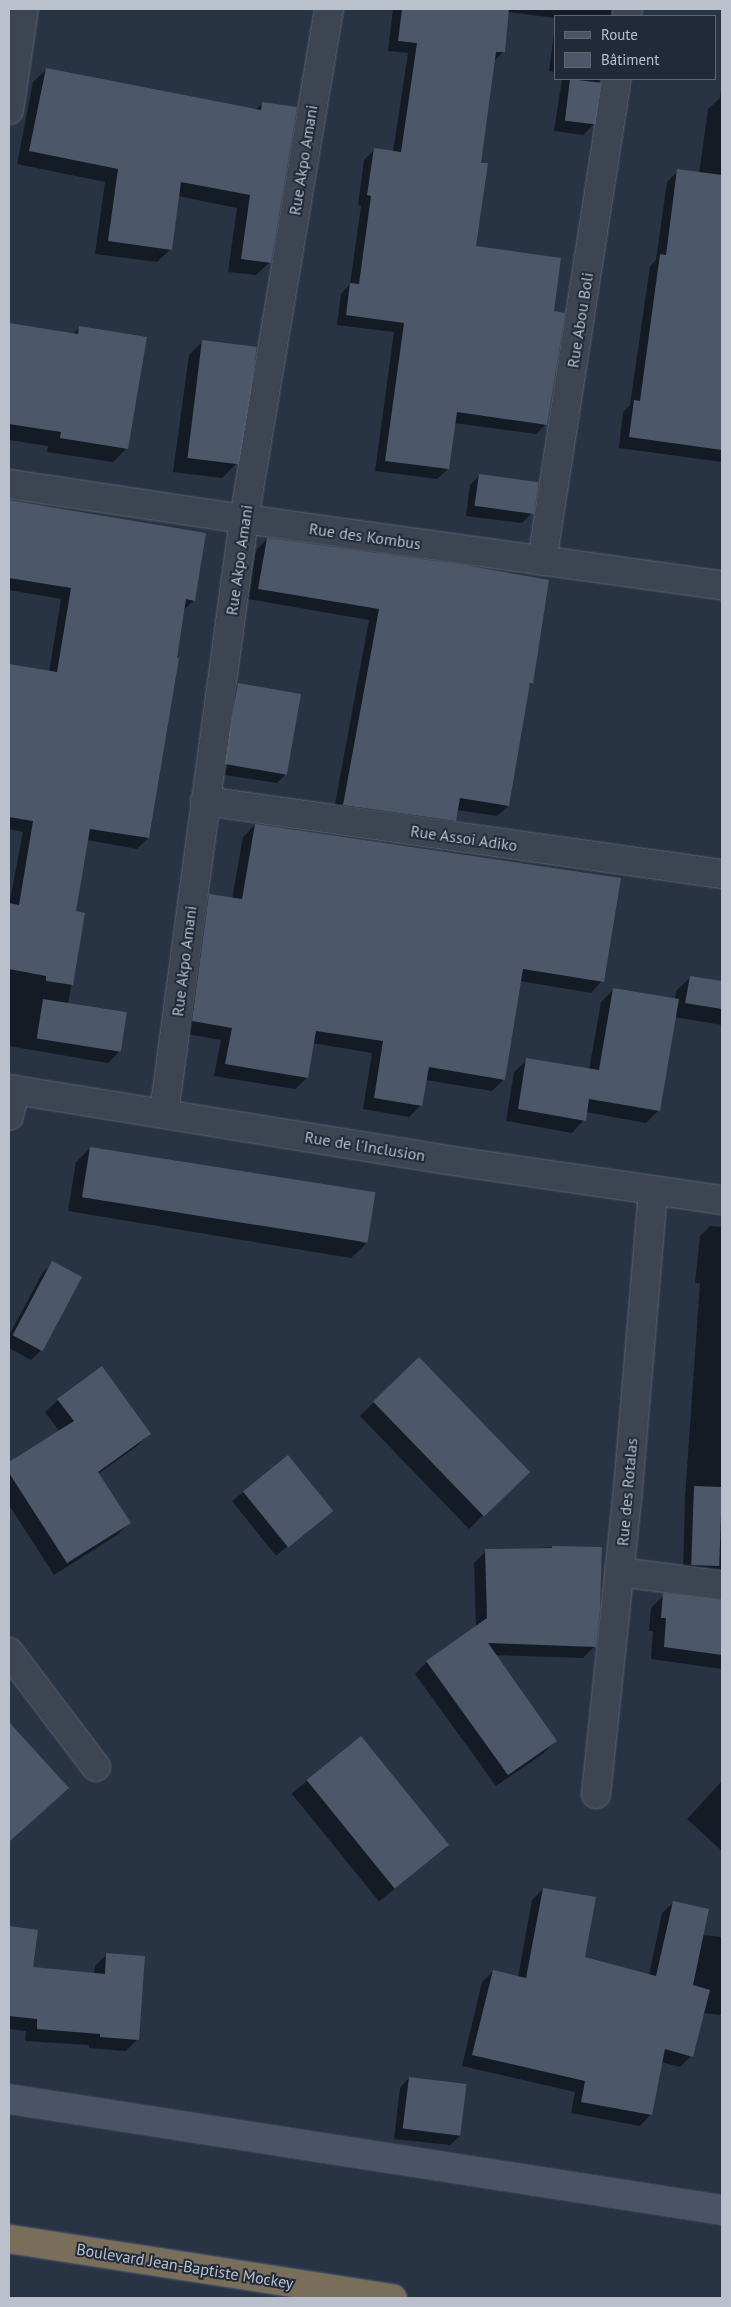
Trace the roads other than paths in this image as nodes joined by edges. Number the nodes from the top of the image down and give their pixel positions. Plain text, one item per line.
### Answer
1 (24, 9) edge
2 (329, 9) edge
3 (617, 80) edge
4 (9, 110) edge
5 (9, 484) edge
6 (244, 519) junction
7 (542, 562) junction
8 (722, 585) edge
9 (205, 801) junction
10 (722, 874) edge
11 (11, 1098) edge
12 (164, 1113) junction
13 (653, 1190) junction
14 (722, 1200) edge
15 (619, 1572) junction
16 (722, 1585) edge
17 (9, 1652) edge
18 (96, 1767) dead end
19 (596, 1794) dead end
20 (9, 2099) edge
21 (722, 2210) edge
22 (9, 2239) edge
23 (392, 2298) edge

1 - 4 street
2 - 6 street, Rue Akpo Amani
3 - 7 street, Rue Abou Boli
5 - 6 street, Rue des Kombus
6 - 7 street, Rue des Kombus
6 - 9 street, Rue Akpo Amani
7 - 8 street, Rue des Kombus
9 - 10 street, Rue Assoi Adiko
9 - 12 street, Rue Akpo Amani
11 - 12 street, Rue de l'Inclusion
12 - 13 street, Rue de l'Inclusion
13 - 14 street, Rue de l'Inclusion
13 - 15 street, Rue des Rotalas
15 - 16 street
15 - 19 street, Rue des Rotalas
17 - 18 street
20 - 21 street
22 - 23 highway, Boulevard Jean-Baptiste Mockey

